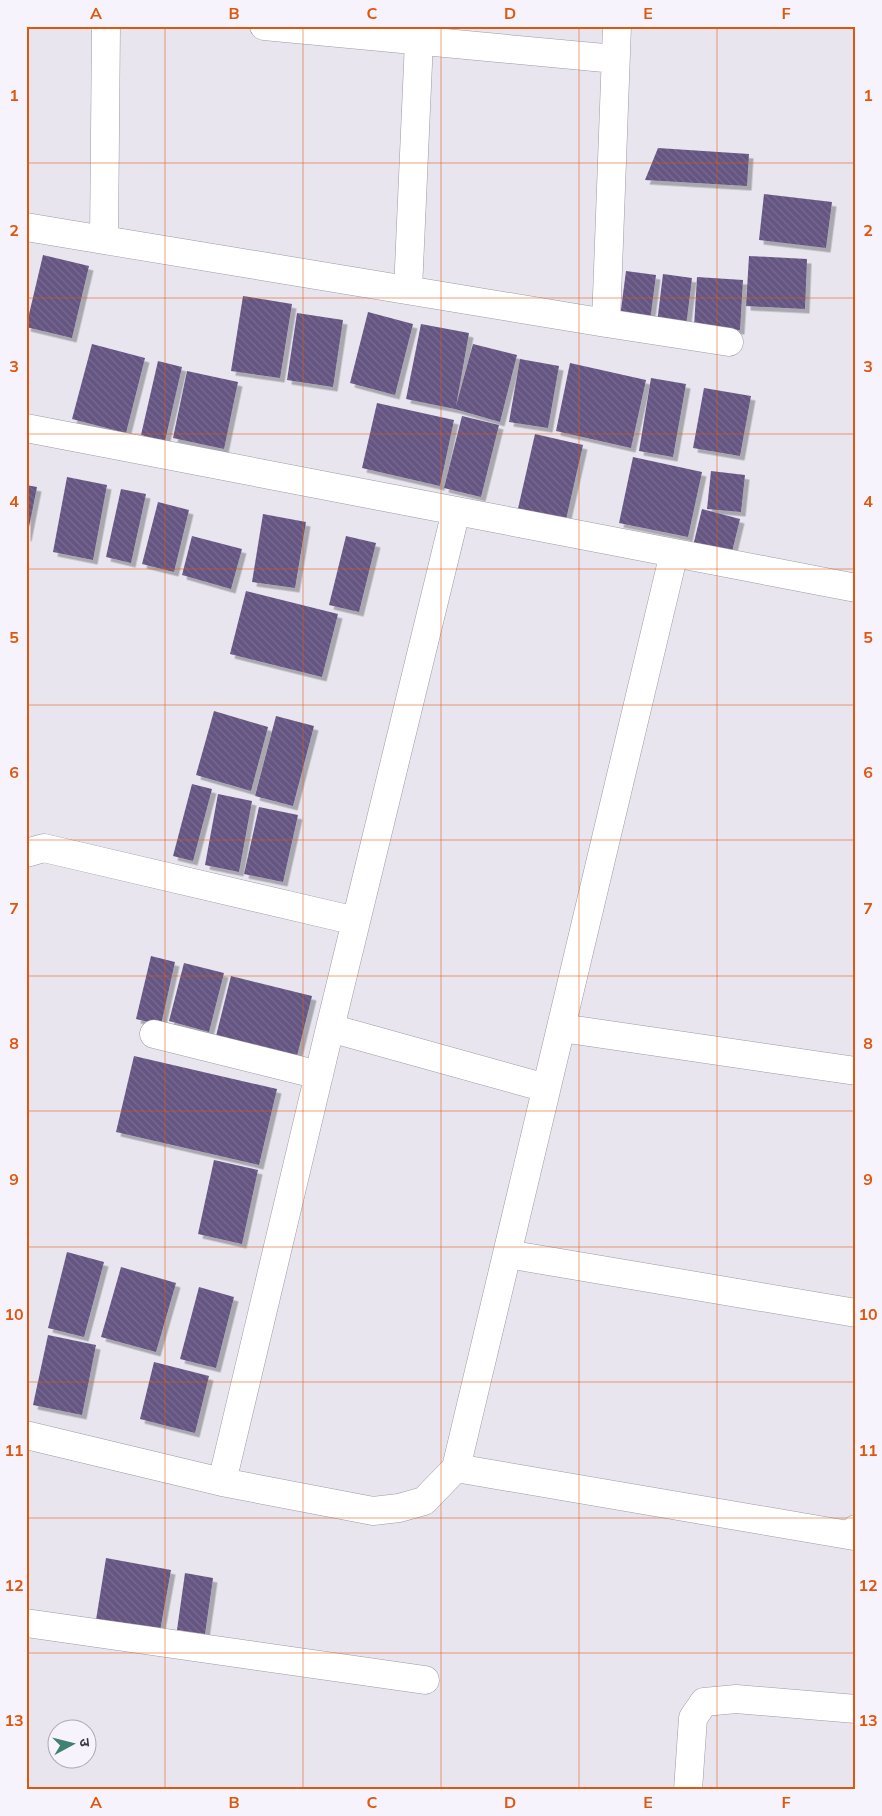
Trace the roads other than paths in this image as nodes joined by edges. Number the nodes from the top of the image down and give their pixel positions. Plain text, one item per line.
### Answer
1 (106, 26) edge
2 (264, 26) edge
3 (617, 26) edge
4 (419, 41) junction
5 (615, 59) junction
6 (26, 227) edge
7 (104, 240) junction
8 (408, 290) junction
9 (606, 324) junction
10 (729, 342) dead end
11 (26, 428) edge
12 (456, 511) junction
13 (674, 553) junction
14 (856, 588) edge
15 (26, 854) edge
16 (356, 921) junction
17 (330, 1028) junction
18 (561, 1028) junction
19 (154, 1034) dead end
20 (856, 1071) edge
21 (319, 1075) junction
22 (546, 1088) junction
23 (507, 1254) junction
24 (856, 1313) edge
25 (26, 1435) edge
26 (456, 1468) junction
27 (222, 1482) junction
28 (855, 1534) edge
29 (26, 1623) edge
30 (425, 1680) dead end
31 (856, 1710) edge
32 (688, 1790) edge

1 - 7 street
2 - 4 street
3 - 5 street
4 - 5 street
4 - 8 street
5 - 9 street
6 - 7 street
7 - 8 street
8 - 9 street
9 - 10 street
11 - 12 street
12 - 13 street
12 - 16 street
13 - 14 street
13 - 18 street
15 - 16 street
16 - 17 street
17 - 21 street
17 - 22 street
18 - 20 street
18 - 22 street
19 - 21 street
21 - 27 street
22 - 23 street
23 - 24 street
23 - 26 street
25 - 27 street
26 - 27 street
26 - 28 street
29 - 30 street
31 - 32 street

